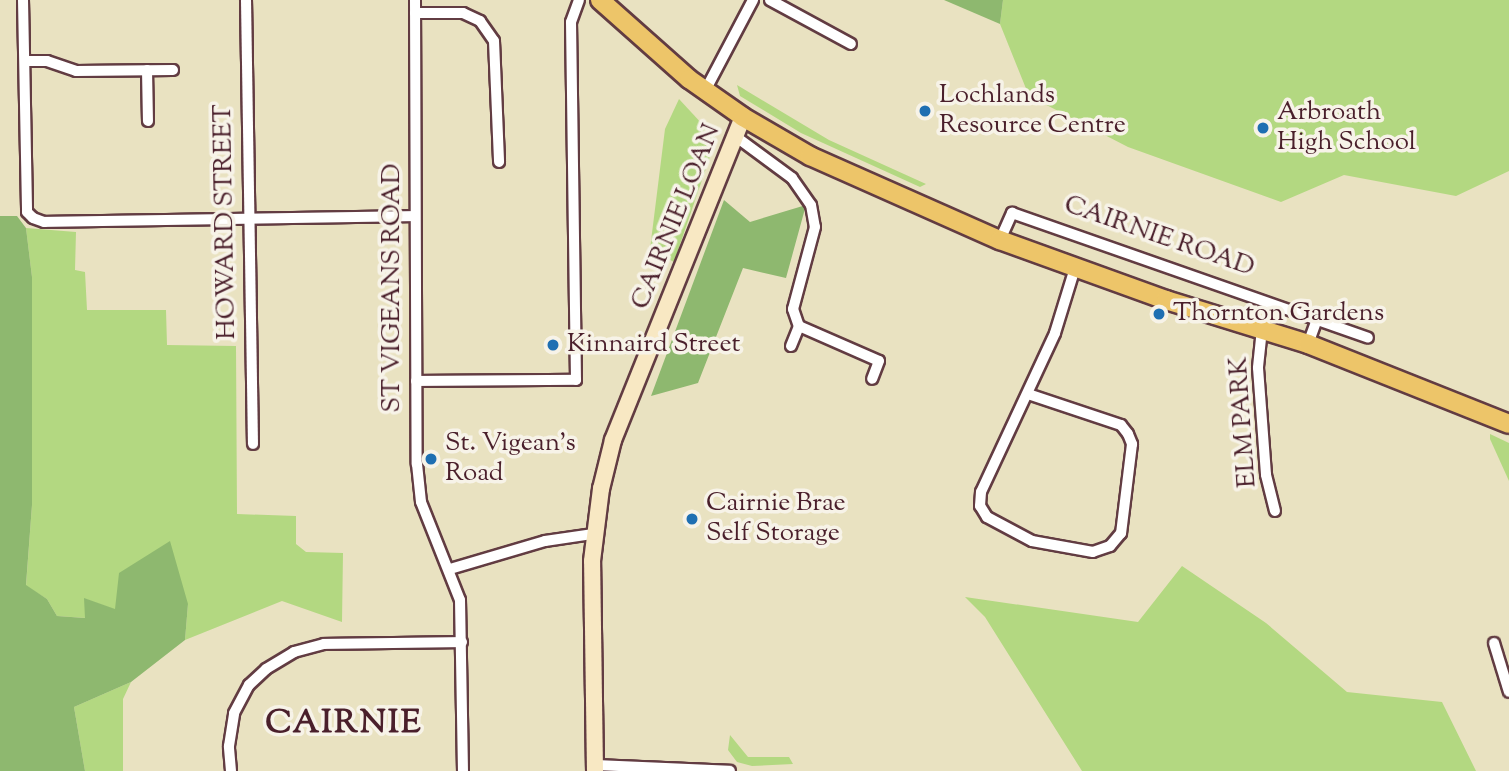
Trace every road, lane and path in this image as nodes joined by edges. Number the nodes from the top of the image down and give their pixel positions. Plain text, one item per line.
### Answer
1 (23, 0) edge
2 (246, 0) edge
3 (415, 0) edge
4 (579, 0) edge
5 (600, 0) edge
6 (753, 0) edge
7 (770, 0) edge
8 (415, 13) junction
9 (851, 44) dead end
10 (25, 61) junction
11 (147, 70) junction
12 (173, 70) dead end
13 (705, 91) junction
14 (743, 117) junction
15 (148, 121) dead end
16 (735, 136) junction
17 (499, 162) dead end
18 (414, 216) junction
19 (248, 217) junction
20 (1000, 240) junction
21 (1075, 268) junction
22 (1317, 319) junction
23 (799, 326) junction
24 (1262, 330) junction
25 (1368, 338) dead end
26 (1307, 344) junction
27 (791, 346) dead end
28 (872, 379) dead end
29 (416, 381) junction
30 (1028, 394) junction
31 (1509, 424) edge
32 (253, 444) dead end
33 (1275, 511) dead end
34 (593, 534) junction
35 (450, 569) junction
36 (462, 642) junction
37 (1494, 643) dead end
38 (1504, 656) edge
39 (1509, 692) edge
40 (595, 768) edge
41 (231, 771) edge
42 (463, 771) edge
43 (730, 771) edge

1 - 10 street
2 - 19 street, HOWARD STREET
3 - 8 street, ST VIGEANS ROAD
4 - 29 street
5 - 13 main road, CAIRNIE ROAD
6 - 13 street
7 - 9 street
8 - 17 street
8 - 18 street, ST VIGEANS ROAD
10 - 11 street
10 - 19 street
11 - 12 street
11 - 15 street
13 - 14 main road, CAIRNIE ROAD
14 - 16 street, CAIRNIE LOAN
14 - 20 main road, CAIRNIE ROAD
16 - 23 street
16 - 34 street, CAIRNIE LOAN
18 - 19 street
18 - 29 street, ST VIGEANS ROAD
19 - 32 street, HOWARD STREET
20 - 21 main road, CAIRNIE ROAD
20 - 22 street, CAIRNIE ROAD
21 - 24 main road, CAIRNIE ROAD
21 - 30 street
22 - 25 street, CAIRNIE ROAD
22 - 26 street
23 - 27 street
23 - 28 street
24 - 26 main road, CAIRNIE ROAD
24 - 33 street, ELM PARK
26 - 31 main road, CAIRNIE ROAD
29 - 35 street, ST VIGEANS ROAD
30 - 30 street
34 - 35 street
34 - 40 street, CAIRNIE LOAN
35 - 36 street
36 - 41 street
36 - 42 street
37 - 38 street
38 - 39 street
40 - 43 street

